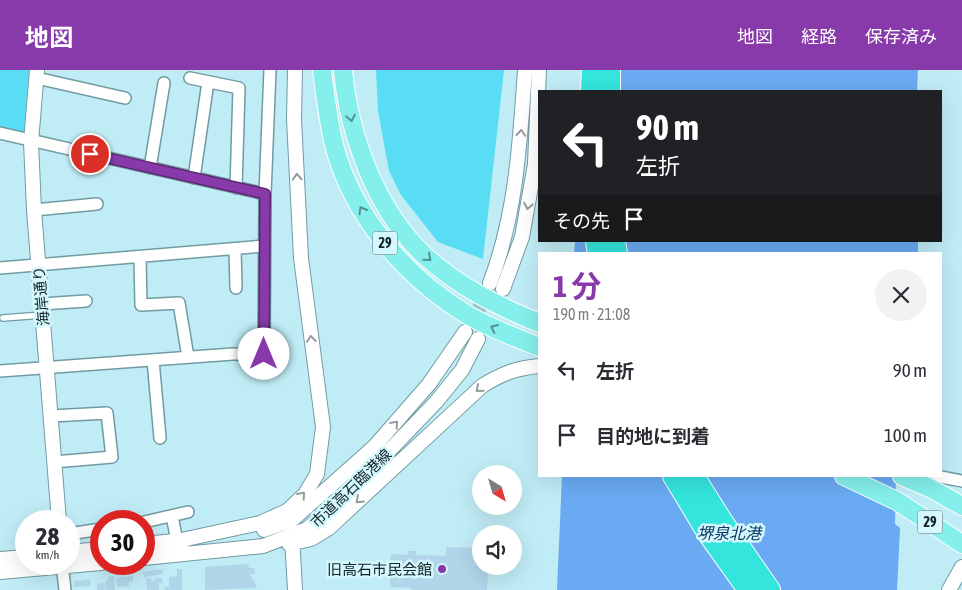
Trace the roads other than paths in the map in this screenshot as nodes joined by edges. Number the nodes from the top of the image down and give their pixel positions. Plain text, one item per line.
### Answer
1 (270, 70) edge
2 (295, 70) edge
3 (322, 70) edge
4 (526, 70) edge
5 (539, 70) edge
6 (592, 70) edge
7 (610, 70) edge
8 (343, 71) edge
9 (39, 75) edge
10 (190, 78) dead end
11 (208, 82) junction
12 (164, 84) dead end
13 (538, 90) edge
14 (591, 90) edge
15 (610, 90) edge
16 (538, 94) edge
17 (125, 98) dead end
18 (0, 133) edge
19 (31, 142) junction
20 (150, 168) junction
21 (194, 178) junction
22 (236, 188) junction
23 (265, 194) junction
24 (97, 204) dead end
25 (34, 210) junction
26 (264, 246) junction
27 (235, 249) junction
28 (140, 257) junction
29 (38, 264) junction
30 (0, 268) edge
31 (236, 288) dead end
32 (86, 301) dead end
33 (42, 310) junction
34 (3, 318) dead end
35 (538, 323) edge
36 (464, 332) tunnel mouth
37 (478, 339) tunnel mouth
38 (538, 347) edge
39 (188, 357) junction
40 (153, 360) junction
41 (538, 366) edge
42 (47, 367) junction
43 (0, 371) edge
44 (51, 416) junction
45 (160, 438) dead end
46 (54, 462) junction
47 (674, 477) edge
48 (695, 477) edge
49 (846, 477) edge
50 (904, 477) edge
51 (941, 477) edge
52 (962, 481) edge
53 (962, 506) edge
54 (58, 510) edge
55 (188, 512) dead end
56 (172, 516) junction
57 (155, 520) edge
58 (292, 520) junction
59 (292, 540) junction
60 (177, 541) junction
61 (155, 543) edge
62 (962, 544) edge
63 (155, 557) edge
64 (15, 558) edge
65 (0, 559) edge
66 (962, 567) edge
67 (15, 570) edge
68 (0, 572) edge
69 (64, 575) edge
70 (65, 590) edge
71 (296, 590) edge
72 (748, 590) edge
73 (770, 590) edge
74 (949, 590) edge

1 - 23 street
60 -> 2 street
38 -> 3 main road, 29
16 -> 4 street
5 -> 13 street
6 - 14 highway
7 - 15 highway
8 -> 35 main road, 29
9 - 17 street
9 - 19 street, 海岸通り
10 - 11 street
11 - 21 street
11 - 22 street
12 - 20 street
18 - 19 street
19 - 20 street
19 - 25 street, 海岸通り
20 - 21 street
21 - 22 street
22 - 23 street
23 - 26 street
24 - 25 street
25 - 29 street, 海岸通り
26 - 27 street
26 - 39 street
27 - 28 street
27 - 31 street
28 - 29 street
28 - 39 street
29 - 30 street
29 - 33 street, 海岸通り
32 - 33 street
33 - 34 lane
33 - 42 street, 海岸通り
58 -> 36 street, 市道高石臨港線
37 - 59 street, 市道高石臨港線
39 - 40 street
40 - 42 street
40 - 45 street
41 -> 59 street
42 - 43 street
42 - 44 street, 海岸通り
44 - 46 street, 海岸通り
44 - 46 street
46 - 54 street, 海岸通り
47 - 72 highway
48 - 73 highway
49 - 62 main road, 29
50 - 53 main road, 29
51 - 52 street
55 - 56 street
56 - 57 street
56 - 60 street
58 - 59 street
58 - 60 street, 市道高石臨港線
59 - 63 street
59 - 71 street
60 - 61 street, 市道高石臨港線
64 - 65 street
66 - 74 street
67 - 68 street
69 - 70 street

